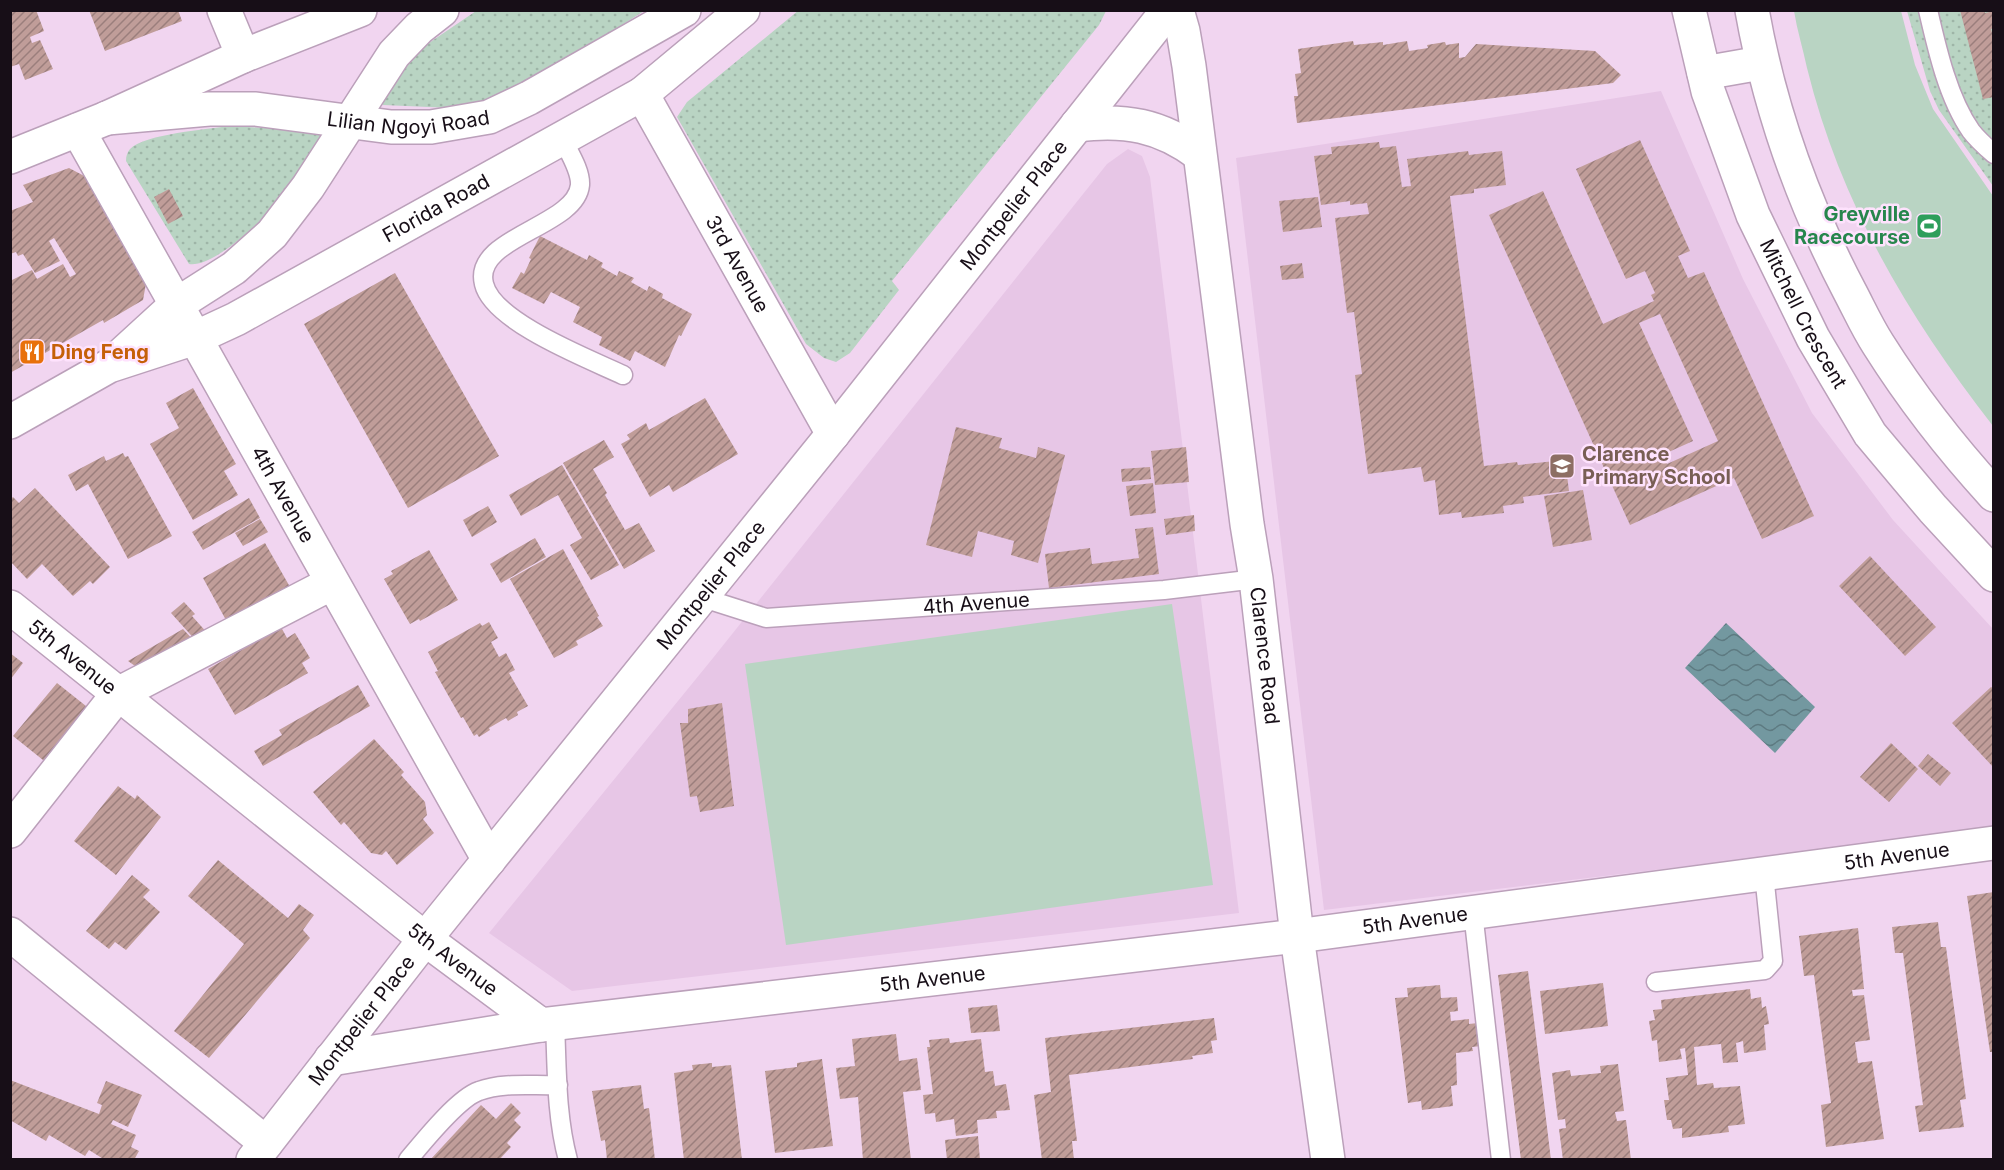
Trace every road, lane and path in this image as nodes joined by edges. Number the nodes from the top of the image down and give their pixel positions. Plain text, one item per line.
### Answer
1 (224, 10) edge
2 (360, 10) edge
3 (442, 10) edge
4 (684, 10) edge
5 (743, 10) edge
6 (1168, 10) edge
7 (1177, 10) edge
8 (1689, 10) edge
9 (1752, 10) edge
10 (1928, 10) edge
11 (243, 56) junction
12 (1761, 63) junction
13 (1704, 73) junction
14 (642, 94) junction
15 (351, 121) junction
16 (92, 124) junction
17 (1077, 125) junction
18 (562, 138) junction
19 (1199, 154) junction
20 (1994, 154) edge
21 (10, 157) edge
22 (176, 305) junction
23 (195, 338) junction
24 (109, 366) junction
25 (623, 375) dead end
26 (10, 422) edge
27 (833, 434) junction
28 (1994, 495) edge
29 (1994, 575) edge
30 (1256, 579) junction
31 (332, 583) junction
32 (700, 597) junction
33 (10, 607) edge
34 (118, 694) junction
35 (10, 831) edge
36 (1994, 843) edge
37 (489, 860) junction
38 (1764, 874) junction
39 (1473, 912) junction
40 (10, 934) edge
41 (1298, 936) junction
42 (425, 939) junction
43 (1656, 981) dead end
44 (548, 1024) junction
45 (331, 1059) junction
46 (558, 1085) junction
47 (259, 1151) edge
48 (408, 1160) edge
49 (568, 1160) edge
50 (1328, 1160) edge
51 (1501, 1160) edge

1 - 11 street
2 - 11 street, Lilian Ngoyi Road
3 - 15 street, Florida Road
4 - 15 street, Lilian Ngoyi Road
5 - 14 street, Florida Road
6 - 17 street, Montpelier Place
7 - 19 street, Clarence Road
8 - 13 street, Mitchell Crescent
9 - 12 street
10 - 20 lane
11 - 16 street, Lilian Ngoyi Road
12 - 13 street
12 - 28 street
13 - 29 street, Mitchell Crescent
14 - 18 street, Florida Road
14 - 27 street, 3rd Avenue
15 - 16 street, Lilian Ngoyi Road
15 - 22 street, Florida Road
16 - 21 street, Lilian Ngoyi Road
16 - 22 street, 4th Avenue
17 - 19 street
17 - 27 street, Montpelier Place
18 - 23 street, Florida Road
18 - 25 lane
19 - 30 street, Clarence Road
22 - 23 street, 4th Avenue
22 - 24 street, Florida Road
23 - 24 street, Florida Road
23 - 31 street, 4th Avenue
24 - 26 street, Florida Road
27 - 32 street, Montpelier Place
30 - 32 lane, 4th Avenue
30 - 41 street, Clarence Road
31 - 34 street
31 - 37 street, 4th Avenue
32 - 37 street, Montpelier Place
33 - 34 street, 5th Avenue
34 - 35 street
34 - 42 street, 5th Avenue
36 - 38 street, 5th Avenue
37 - 42 street, Montpelier Place
38 - 39 street, 5th Avenue
38 - 43 lane
39 - 41 street, 5th Avenue
39 - 51 lane
40 - 47 street
41 - 44 street, 5th Avenue
41 - 50 street, Clarence Road
42 - 44 street, 5th Avenue
42 - 45 street, Montpelier Place
44 - 45 street
44 - 46 lane
45 - 47 street, Montpelier Place
46 - 48 lane
46 - 49 lane

